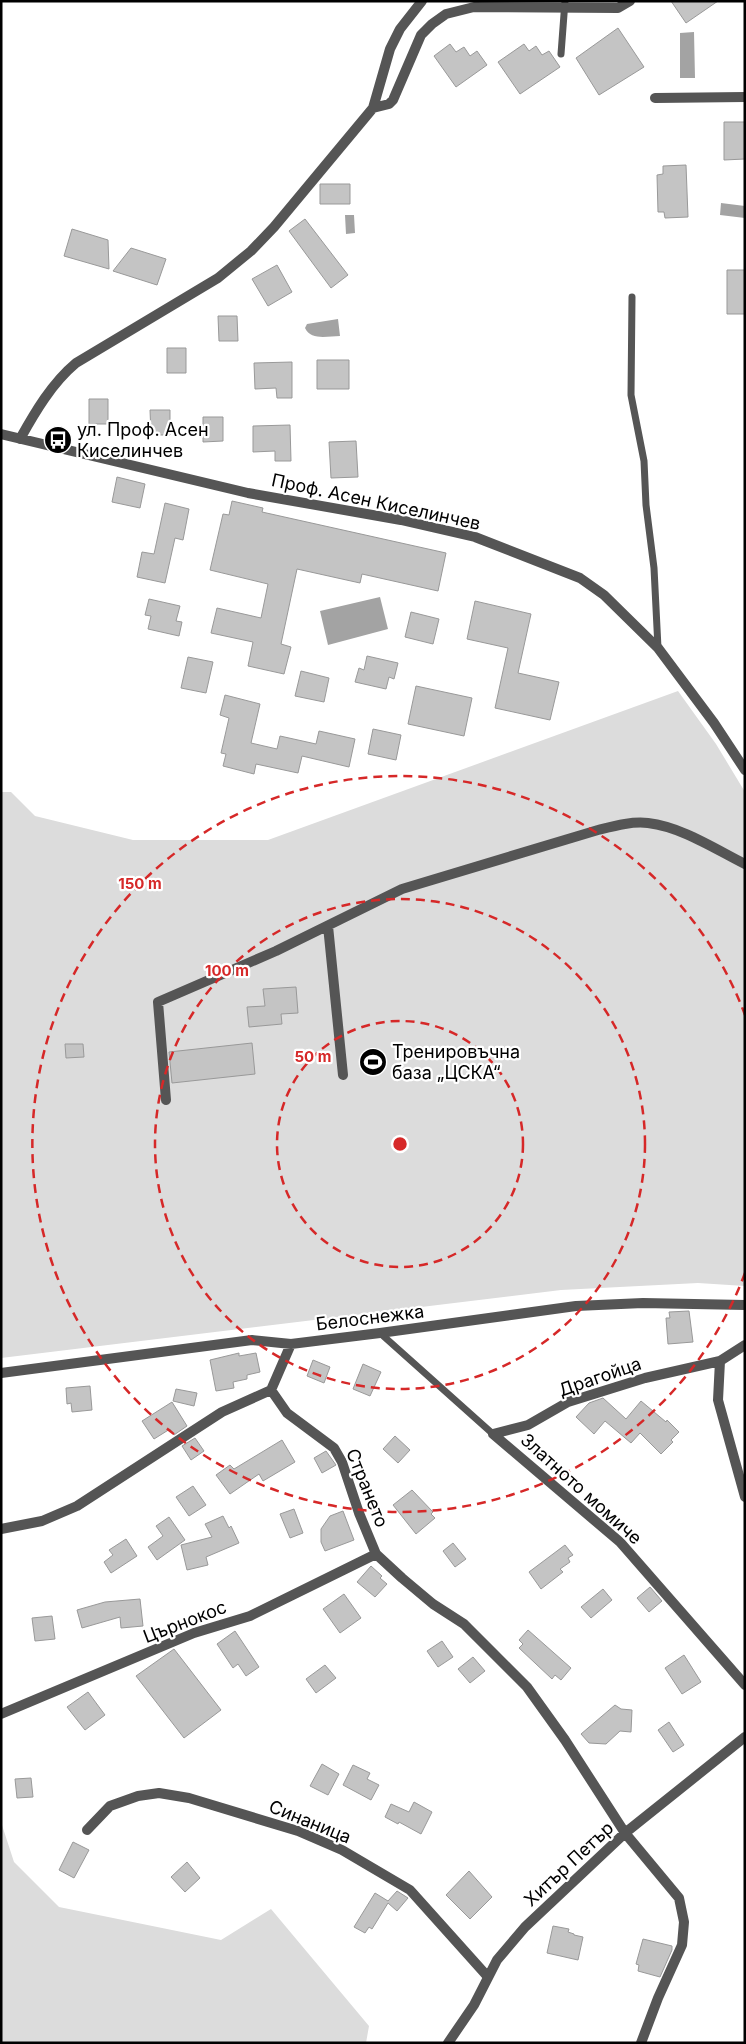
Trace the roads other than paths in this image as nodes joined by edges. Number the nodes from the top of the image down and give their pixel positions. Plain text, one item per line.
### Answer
1 (422, 1) edge
2 (630, 1) edge
3 (565, 5) edge
4 (562, 54) dead end
5 (745, 97) edge
6 (655, 98) dead end
7 (373, 108) junction
8 (632, 297) dead end
9 (1, 434) edge
10 (20, 439) junction
11 (658, 648) junction
12 (745, 770) edge
13 (745, 864) edge
14 (328, 926) junction
15 (343, 1075) dead end
16 (166, 1100) dead end
17 (745, 1305) edge
18 (380, 1334) junction
19 (291, 1344) junction
20 (745, 1345) edge
21 (720, 1361) junction
22 (1, 1373) edge
23 (271, 1390) junction
24 (493, 1434) junction
25 (745, 1497) edge
26 (1, 1529) edge
27 (376, 1554) junction
28 (745, 1685) edge
29 (1, 1714) edge
30 (745, 1738) edge
31 (87, 1830) dead end
32 (625, 1833) junction
33 (488, 1977) junction
34 (448, 2043) edge
35 (642, 2043) edge

1 - 7 street
2 - 3 street
3 - 4 lane
3 - 7 street
5 - 6 street
7 - 10 street
8 - 11 lane
9 - 10 street, Проф. Асен Киселинчев
10 - 11 street, Проф. Асен Киселинчев
11 - 12 street, Проф. Асен Киселинчев
13 - 14 street
14 - 15 street
14 - 16 street
17 - 18 street, Белоснежка
18 - 19 street, Белоснежка
18 - 24 lane, Златното момиче
19 - 22 street, Белоснежка
19 - 23 street
20 - 21 street, Драгойца
21 - 24 street, Драгойца
21 - 25 street
23 - 26 street
23 - 27 street, Странето
24 - 28 street, Златното момиче
27 - 29 street, Църнокос
27 - 32 street, Странето
30 - 32 street, Хитър Петър
31 - 33 street, Синаница
32 - 33 street, Хитър Петър
32 - 35 street, Странето
33 - 34 street, Хитър Петър

